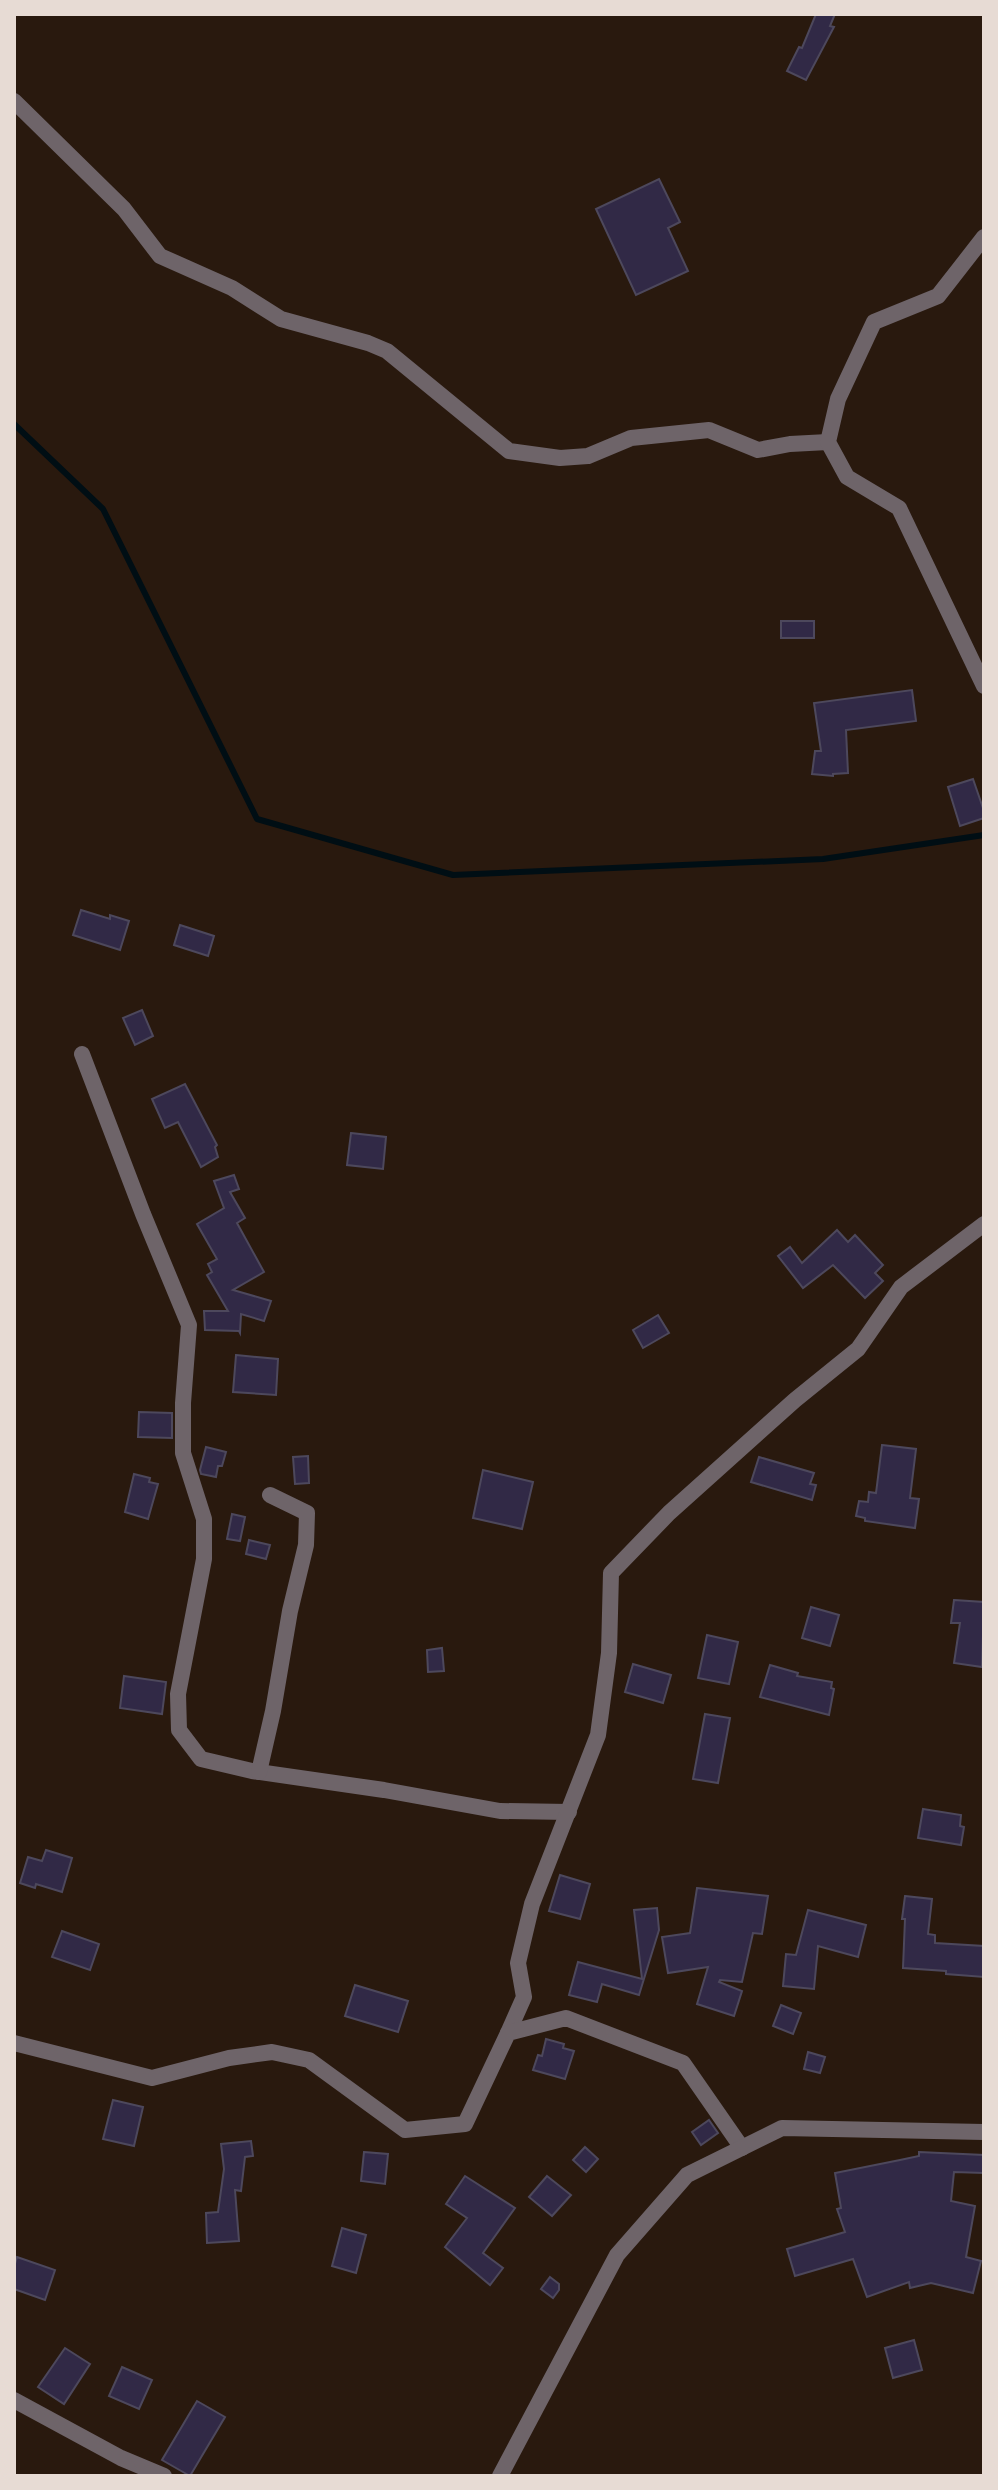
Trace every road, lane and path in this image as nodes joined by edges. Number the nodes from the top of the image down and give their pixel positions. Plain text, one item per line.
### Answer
1 (14, 101) edge
2 (984, 237) edge
3 (828, 442) junction
4 (984, 686) edge
5 (82, 1054) dead end
6 (984, 1224) edge
7 (270, 1495) dead end
8 (259, 1772) junction
9 (569, 1812) junction
10 (508, 2033) junction
11 (14, 2043) edge
12 (984, 2132) edge
13 (742, 2148) junction
14 (14, 2400) edge
15 (164, 2476) edge
16 (500, 2476) edge

1 - 3 street
2 - 3 street
3 - 4 street
5 - 8 street
6 - 9 street
7 - 8 street
8 - 9 street
9 - 10 street
10 - 11 street
10 - 13 street
12 - 13 street
13 - 16 street
14 - 15 street

